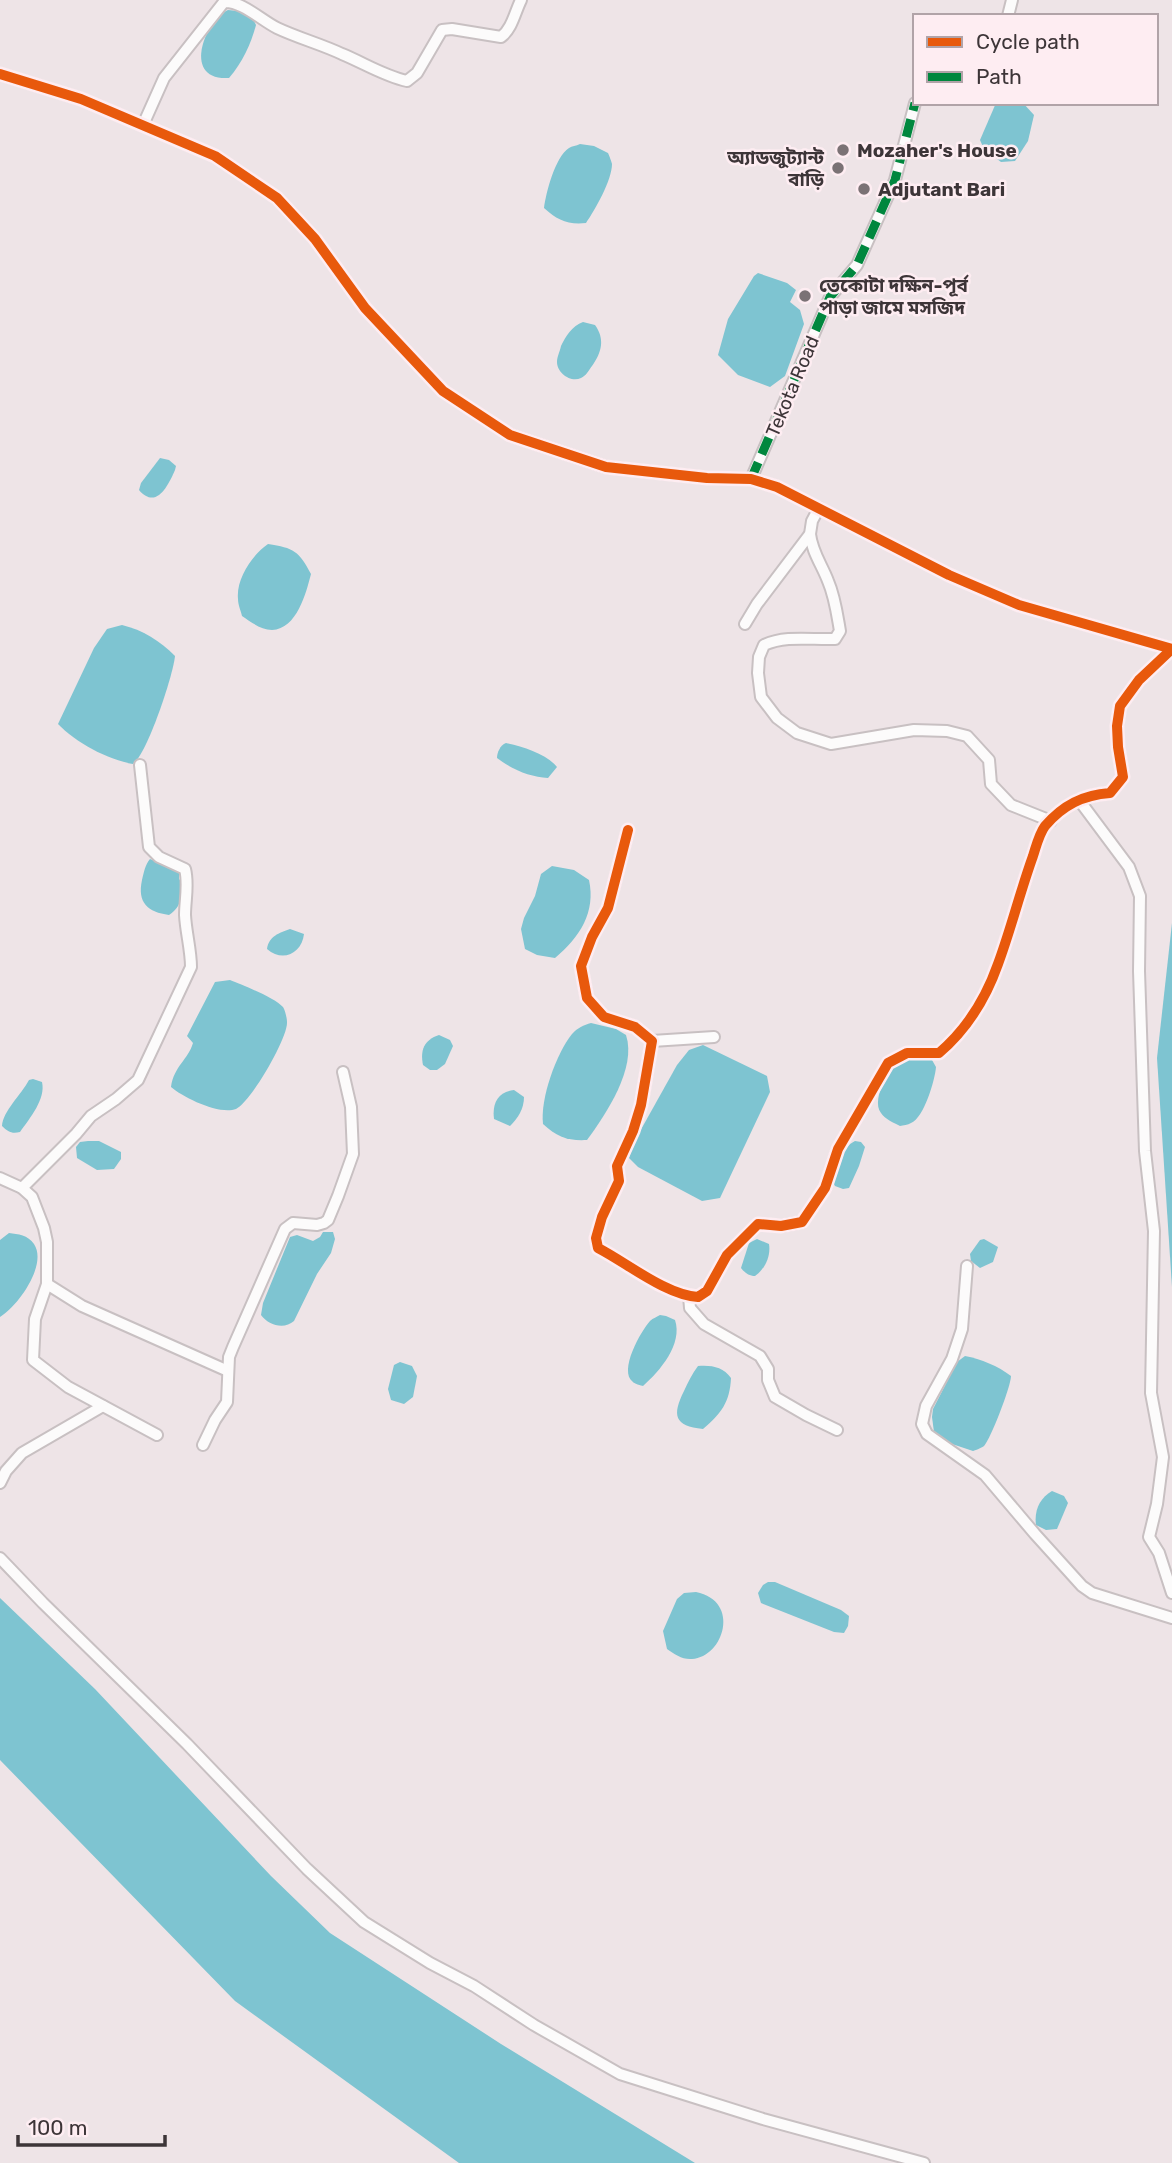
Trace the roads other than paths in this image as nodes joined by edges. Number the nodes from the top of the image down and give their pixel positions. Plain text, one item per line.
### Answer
1 (521, 0) edge
2 (0, 74) edge
3 (914, 105) edge
4 (143, 125) junction
5 (751, 480) junction
6 (819, 508) junction
7 (810, 534) junction
8 (745, 624) dead end
9 (1172, 649) edge
10 (140, 765) dead end
11 (1079, 800) junction
12 (1051, 821) junction
13 (628, 830) dead end
14 (714, 1037) dead end
15 (652, 1041) junction
16 (343, 1072) dead end
17 (0, 1178) edge
18 (22, 1188) junction
19 (967, 1266) dead end
20 (47, 1284) junction
21 (690, 1296) junction
22 (228, 1371) junction
23 (103, 1406) junction
24 (837, 1430) dead end
25 (157, 1435) dead end
26 (203, 1445) dead end
27 (0, 1483) edge
28 (0, 1558) edge
29 (1172, 1593) edge
30 (1172, 1618) edge
31 (924, 2163) edge

1 - 4 street
2 - 4 street
3 - 5 street, Tekota Road
4 - 5 street
5 - 6 street
6 - 7 street
6 - 9 street
7 - 8 street
7 - 12 street
9 - 11 street
10 - 18 street
11 - 12 street
11 - 29 street
12 - 21 street
13 - 15 street
14 - 15 street
15 - 21 street
16 - 22 street
17 - 18 street
18 - 20 street
19 - 30 street
20 - 22 street
20 - 23 street
21 - 24 street
22 - 26 street
23 - 25 street
23 - 27 street
28 - 31 street

